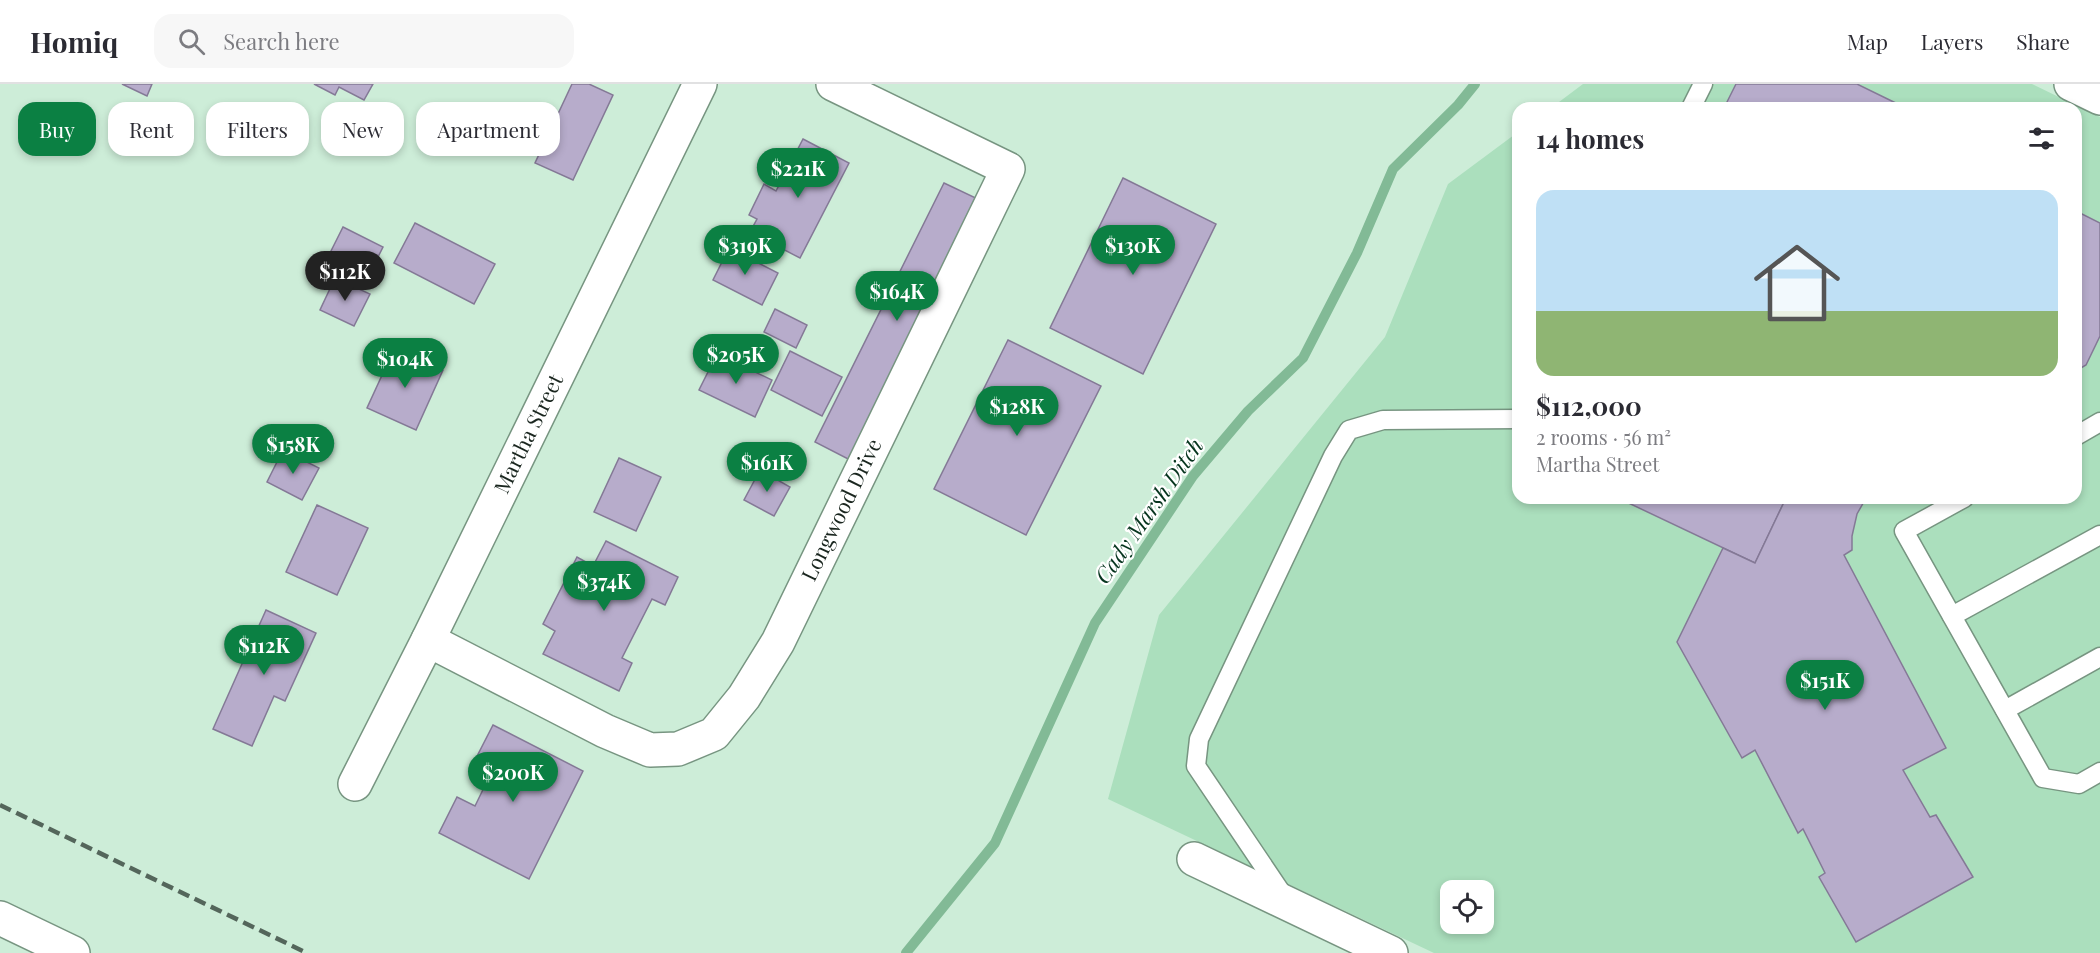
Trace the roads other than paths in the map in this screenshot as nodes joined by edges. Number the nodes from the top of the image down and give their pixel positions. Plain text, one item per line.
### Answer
1 (700, 84) edge
2 (833, 84) edge
3 (1703, 84) edge
4 (2071, 84) edge
5 (2100, 98) edge
6 (1694, 102) edge
7 (1512, 419) edge
8 (2100, 422) edge
9 (2082, 432) edge
10 (1953, 504) edge
11 (2100, 535) edge
12 (1952, 616) junction
13 (428, 640) junction
14 (2100, 657) edge
15 (2005, 710) junction
16 (2100, 772) edge
17 (355, 784) dead end
18 (1194, 859) dead end
19 (1290, 905) junction
20 (0, 918) edge
21 (73, 953) edge
22 (1391, 953) edge

1 - 13 street, Martha Street
2 - 13 street, Longwood Drive
3 - 6 lane
4 - 5 street
7 - 19 lane
8 - 9 lane
10 - 12 lane
11 - 12 lane
12 - 15 lane
13 - 17 street, Martha Street
14 - 15 lane
15 - 16 lane
18 - 19 street
19 - 22 street
20 - 21 street

